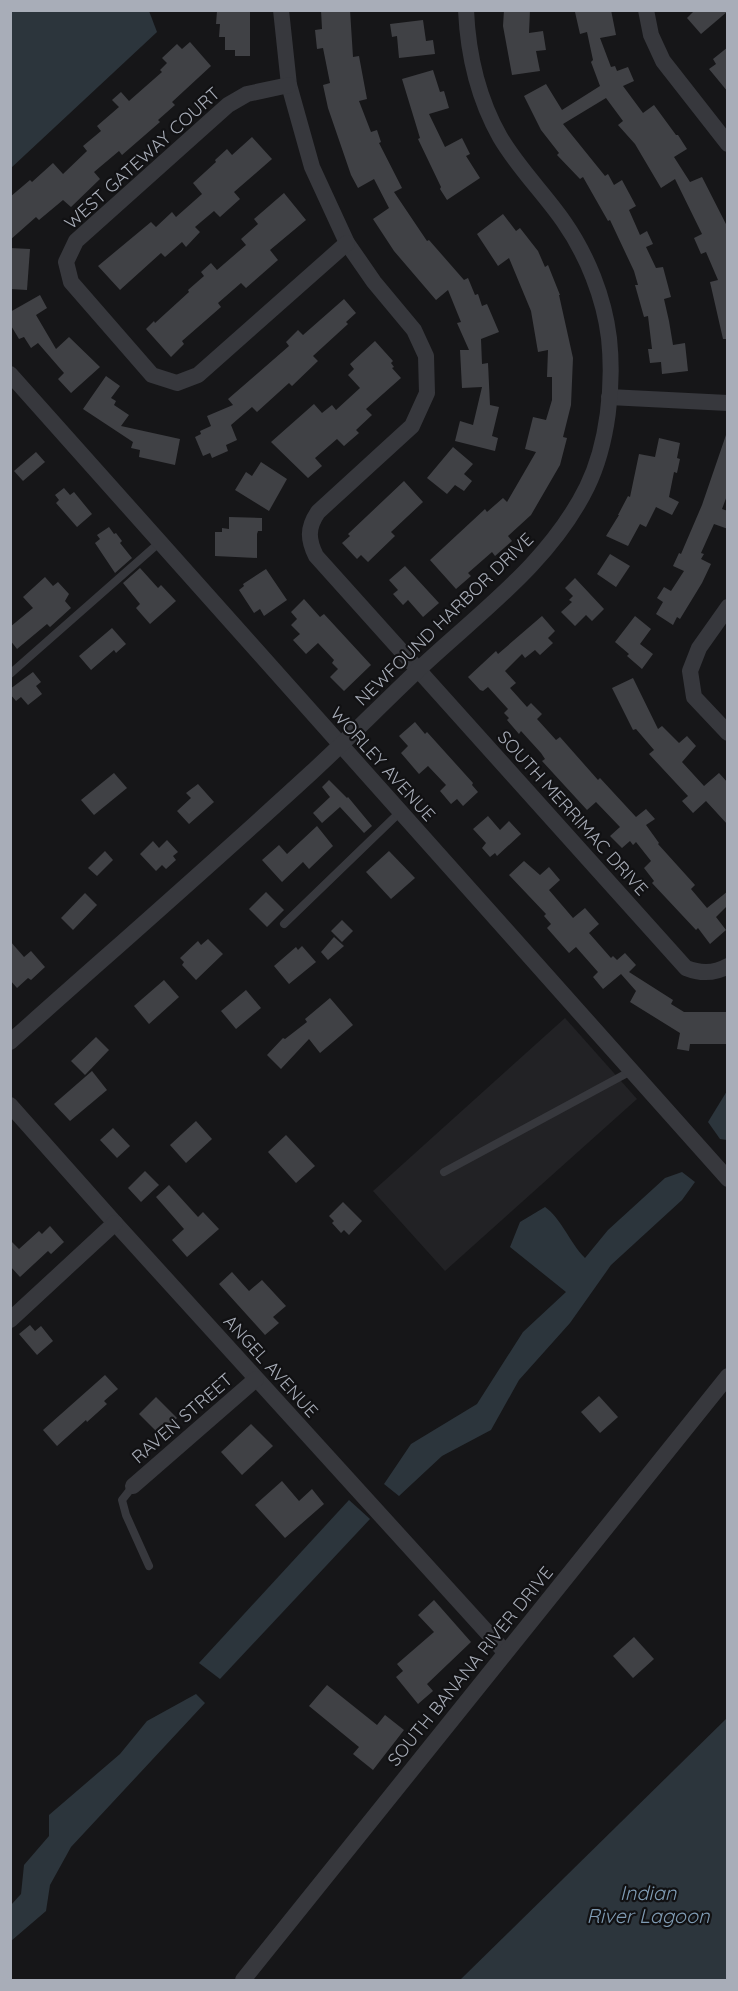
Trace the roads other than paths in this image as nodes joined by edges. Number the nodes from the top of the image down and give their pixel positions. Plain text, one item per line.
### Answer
1 (281, 10) edge
2 (466, 10) edge
3 (646, 10) edge
4 (289, 85) junction
5 (727, 142) edge
6 (347, 243) junction
7 (10, 374) edge
8 (609, 397) junction
9 (728, 403) edge
10 (160, 542) junction
11 (728, 607) edge
12 (418, 669) junction
13 (10, 674) edge
14 (728, 733) edge
15 (340, 745) junction
16 (400, 812) junction
17 (284, 924) dead end
18 (728, 966) edge
19 (10, 1042) edge
20 (631, 1071) junction
21 (10, 1105) edge
22 (444, 1172) dead end
23 (728, 1179) edge
24 (115, 1223) junction
25 (10, 1320) edge
26 (728, 1376) edge
27 (256, 1379) junction
28 (133, 1486) joint
29 (149, 1566) dead end
30 (505, 1652) junction
31 (243, 1980) edge

1 - 4 street
2 - 8 street, NEWFOUND HARBOR DRIVE
3 - 5 street
4 - 6 street
4 - 6 street, WEST GATEWAY COURT
6 - 12 street, SOUTH MERRIMAC DRIVE
7 - 10 street, WORLEY AVENUE
8 - 9 street
8 - 12 street, NEWFOUND HARBOR DRIVE
10 - 13 lane
10 - 15 street, WORLEY AVENUE
11 - 14 street
12 - 15 street, NEWFOUND HARBOR DRIVE
12 - 18 street, SOUTH MERRIMAC DRIVE
15 - 16 street, WORLEY AVENUE
15 - 19 street, NEWFOUND HARBOR DRIVE
16 - 17 lane
16 - 20 street, WORLEY AVENUE
20 - 22 lane
20 - 23 street, WORLEY AVENUE
21 - 24 street, ANGEL AVENUE
24 - 25 street
24 - 27 street, ANGEL AVENUE
26 - 30 street, SOUTH BANANA RIVER DRIVE
27 - 28 street, RAVEN STREET
27 - 30 street, ANGEL AVENUE
28 - 29 lane
30 - 31 street, SOUTH BANANA RIVER DRIVE

